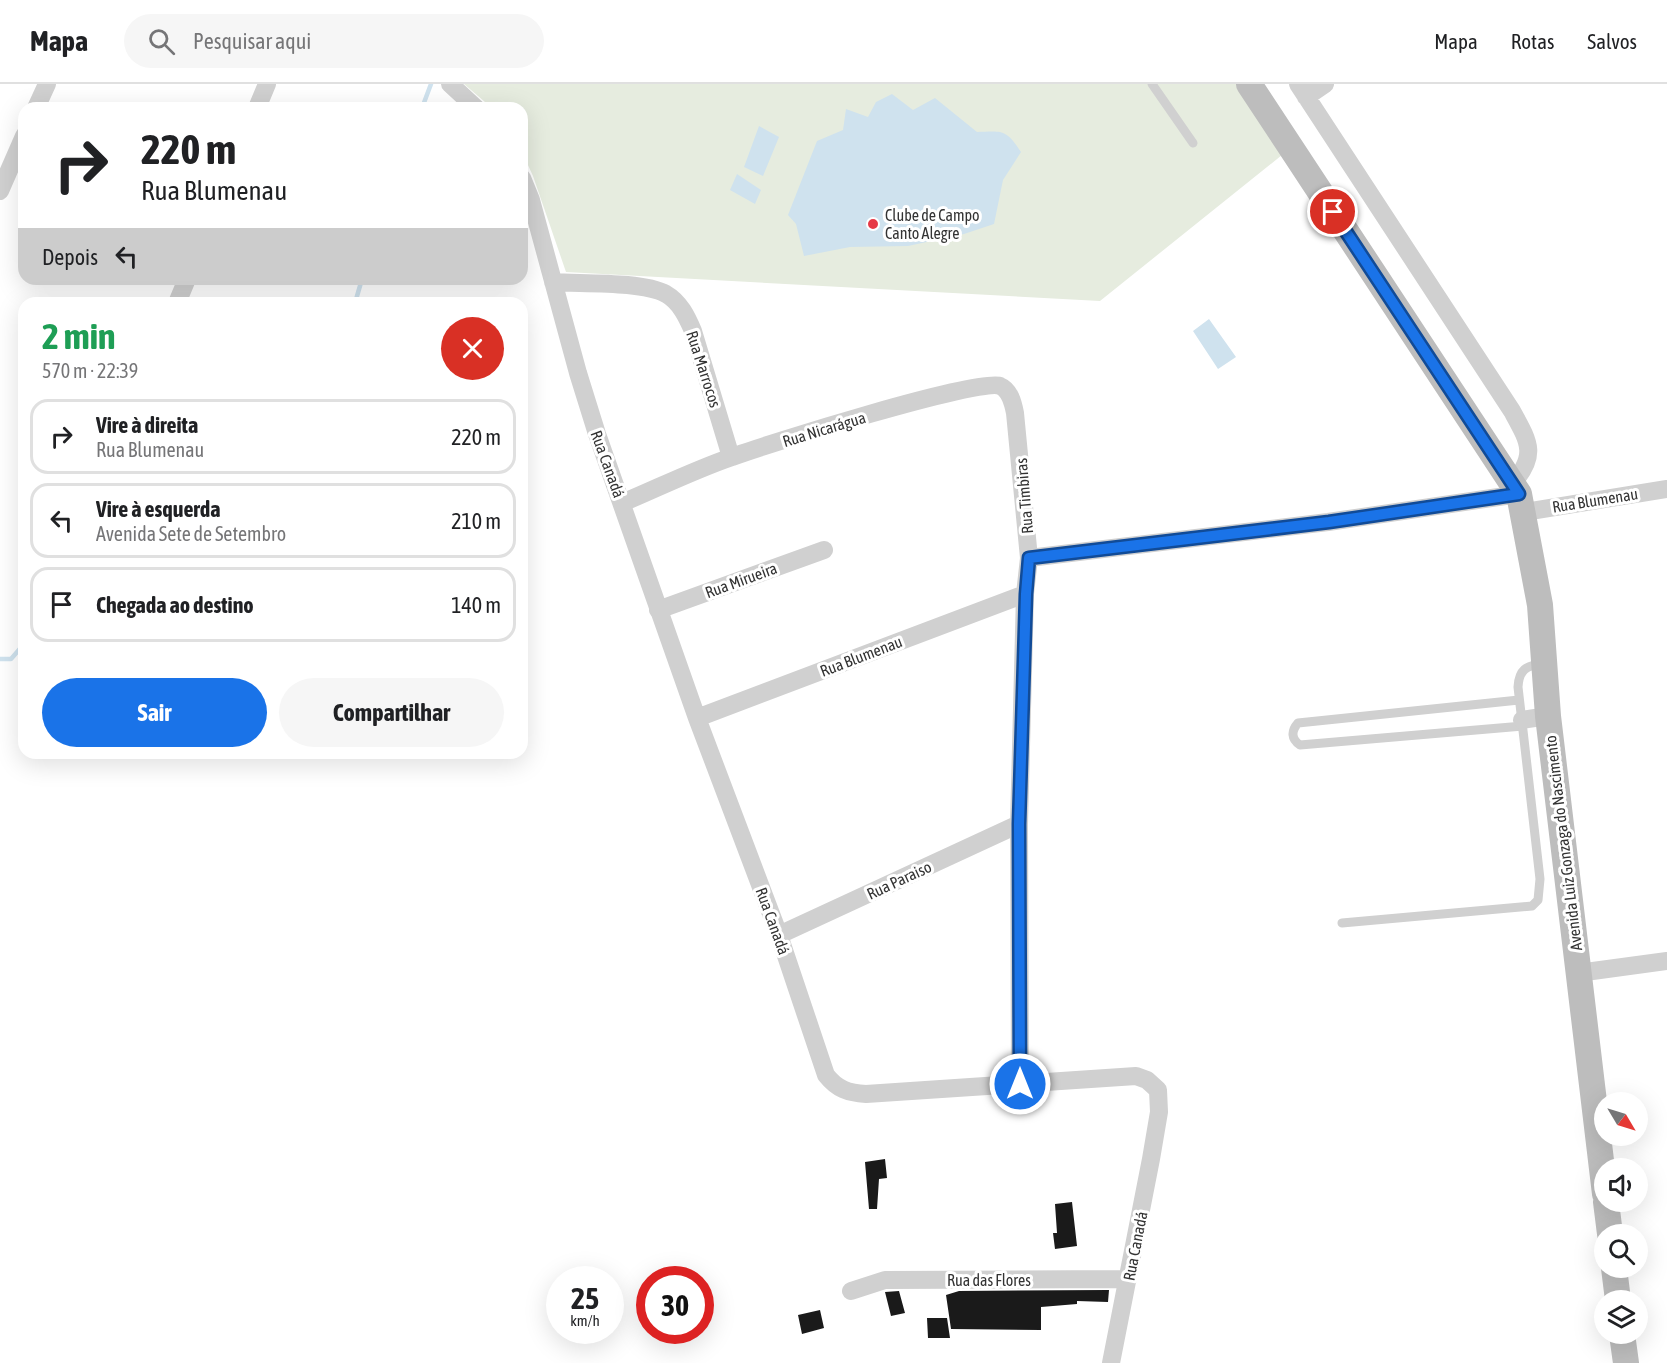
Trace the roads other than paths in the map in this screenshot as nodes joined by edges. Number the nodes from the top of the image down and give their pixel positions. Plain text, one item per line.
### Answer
1 (47, 84) edge
2 (267, 84) edge
3 (450, 84) edge
4 (1152, 84) edge
5 (1249, 84) edge
6 (1325, 84) edge
7 (1302, 90) edge
8 (39, 102) edge
9 (260, 102) edge
10 (470, 102) edge
11 (1193, 143) dead end
12 (18, 150) edge
13 (0, 191) edge
14 (528, 193) edge
15 (553, 282) junction
16 (1015, 412) joint
17 (731, 457) junction
18 (1667, 489) edge
19 (1518, 496) junction
20 (622, 503) junction
21 (824, 550) dead end
22 (1029, 558) junction
23 (1026, 594) junction
24 (658, 610) junction
25 (1545, 664) junction
26 (1519, 700) junction
27 (1548, 716) junction
28 (697, 718) junction
29 (1523, 723) junction
30 (1019, 824) junction
31 (1342, 923) dead end
32 (779, 935) junction
33 (1667, 961) edge
34 (1578, 973) junction
35 (1020, 1084) junction
36 (1601, 1158) edge
37 (1128, 1279) junction
38 (851, 1291) dead end
39 (1623, 1344) edge
40 (1111, 1363) edge
41 (1626, 1363) edge

1 - 8 street
2 - 9 street
3 - 10 street
4 - 11 lane
5 - 19 main road
6 - 7 street
7 - 19 street
12 - 13 street
14 - 15 street, Rua Canadá
15 - 17 street, Rua Marrocos
15 - 20 street, Rua Canadá
16 - 17 street, Rua Nicarágua
16 - 22 street, Rua Timbiras
17 - 20 street, Rua Nicarágua
18 - 19 street, Rua Blumenau
19 - 22 street, Rua Blumenau
19 - 25 main road, Avenida Luiz Gonzaga do Nascimento
20 - 24 street, Rua Canadá
21 - 24 street, Rua Mirueira
22 - 23 street, Rua Timbiras
23 - 28 street, Rua Blumenau
23 - 30 street, Rua Timbiras
24 - 28 street, Rua Canadá
25 - 26 lane
25 - 27 main road, Avenida Luiz Gonzaga do Nascimento
26 - 29 lane
26 - 29 lane
27 - 29 street
27 - 34 main road, Avenida Luiz Gonzaga do Nascimento
28 - 32 street, Rua Canadá
29 - 31 lane
30 - 32 street, Rua Paraiso
30 - 35 street, Rua Timbiras
32 - 35 street, Rua Canadá
33 - 34 street
34 - 36 main road, Avenida Luiz Gonzaga do Nascimento
35 - 37 street, Rua Canadá
37 - 38 street, Rua das Flores
37 - 40 street, Rua Canadá
39 - 41 main road

